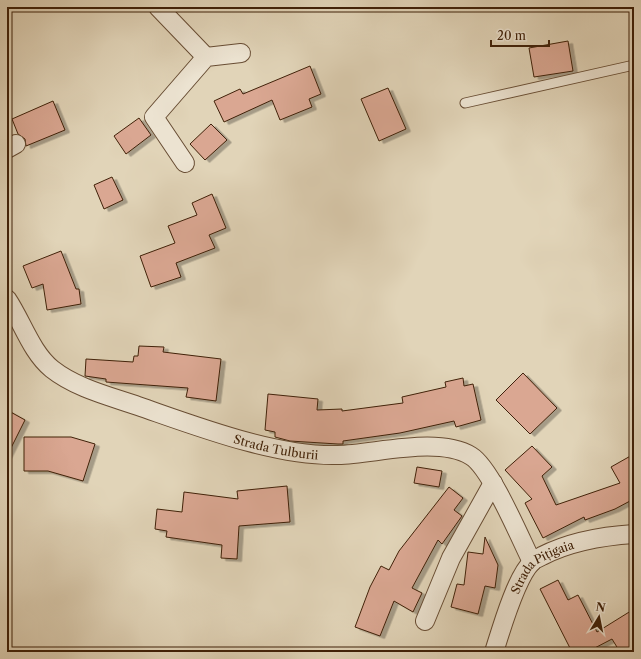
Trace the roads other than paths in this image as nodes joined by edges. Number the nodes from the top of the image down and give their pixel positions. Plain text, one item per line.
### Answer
1 (158, 7) edge
2 (241, 53) dead end
3 (206, 57) junction
4 (634, 65) edge
5 (465, 103) dead end
6 (185, 163) dead end
7 (7, 299) edge
8 (494, 484) junction
9 (634, 534) edge
10 (532, 562) junction
11 (425, 621) dead end
12 (494, 652) edge

1 - 3 street
2 - 3 street
3 - 6 street
4 - 5 lane
7 - 8 street, Strada Tulburii
8 - 10 street, Strada Tulburii
8 - 11 street
9 - 10 street, Strada Pițigaia
10 - 12 street, Strada Pițigaia

